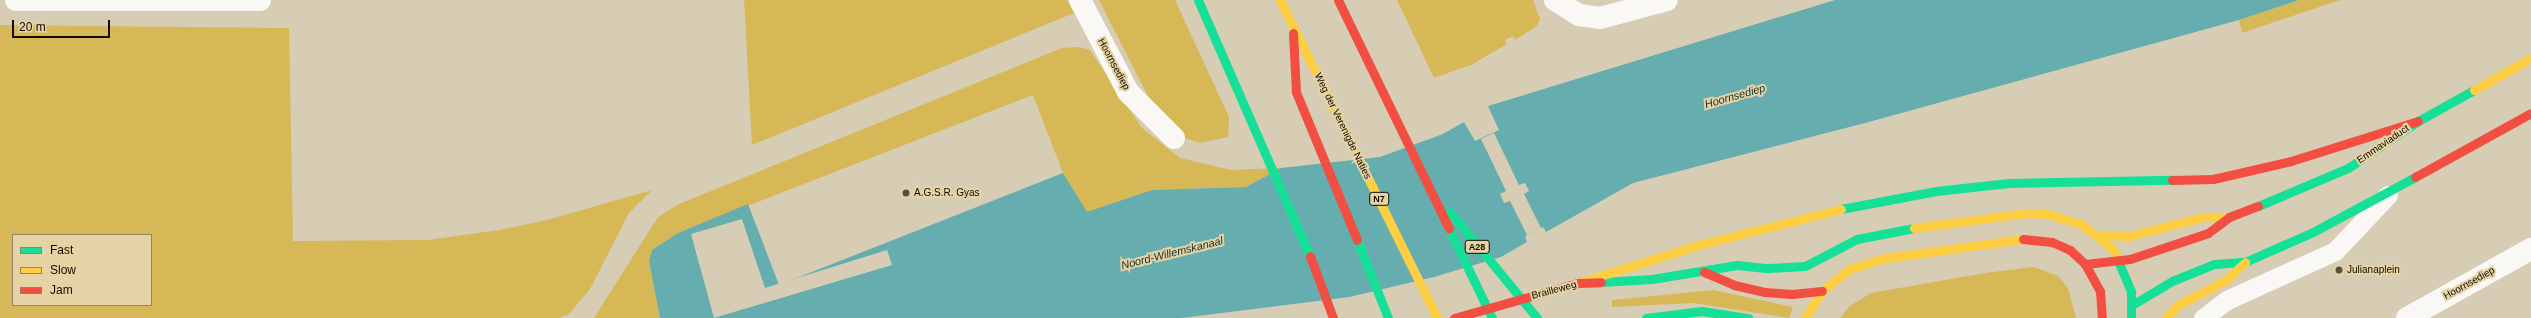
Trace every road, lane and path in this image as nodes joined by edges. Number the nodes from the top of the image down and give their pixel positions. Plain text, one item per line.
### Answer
1 (16, 0) edge
2 (260, 0) edge
3 (1080, 0) edge
4 (1198, 0) edge
5 (1280, 0) edge
6 (1338, 0) edge
7 (1555, 0) edge
8 (1667, 0) edge
9 (1293, 26) junction
10 (2531, 58) edge
11 (2531, 113) edge
12 (2520, 119) junction
13 (2531, 119) edge
14 (2418, 121) junction
15 (1174, 138) dead end
16 (1420, 173) junction
17 (2393, 190) junction
18 (2229, 217) junction
19 (2098, 236) junction
20 (2531, 249) edge
21 (2120, 261) junction
22 (2245, 262) junction
23 (2085, 264) junction
24 (1704, 272) junction
25 (1578, 283) junction
26 (1822, 291) junction
27 (2132, 304) junction
28 (1667, 317) edge
29 (1332, 318) edge
30 (1388, 318) edge
31 (1437, 318) edge
32 (1454, 318) edge
33 (1492, 318) edge
34 (1537, 318) edge
35 (1646, 318) edge
36 (1748, 318) edge
37 (1805, 318) edge
38 (2102, 318) edge
39 (2131, 318) edge
40 (2166, 318) edge
41 (2203, 318) edge
42 (2407, 318) edge

1 - 2 street
3 - 15 street, Hoornsediep
4 - 29 main road
5 - 9 main road, Weg der Verenigde Naties / N7
6 - 16 main road
7 - 8 street
9 - 30 main road, N7
9 - 31 main road, Weg der Verenigde Naties / N7
10 - 14 main road, Emmaviaduct
11 - 12 main road
12 - 13 main road
12 - 17 main road
14 - 18 main road, Emmaviaduct
14 - 25 main road
16 - 33 main road
16 - 34 main road, A28
17 - 22 main road
17 - 41 lane
18 - 19 main road, Emmaviaduct
18 - 21 main road, Emmaviaduct
19 - 21 main road
19 - 24 main road, Brailleweg
20 - 42 street, Hoornsediep
21 - 23 main road, Emmaviaduct
21 - 27 main road
22 - 27 main road
22 - 40 main road
23 - 26 main road
23 - 38 main road
24 - 25 main road, Brailleweg
24 - 26 main road
25 - 32 main road, Brailleweg
26 - 37 main road
27 - 39 main road
28 - 35 main road
28 - 36 main road

